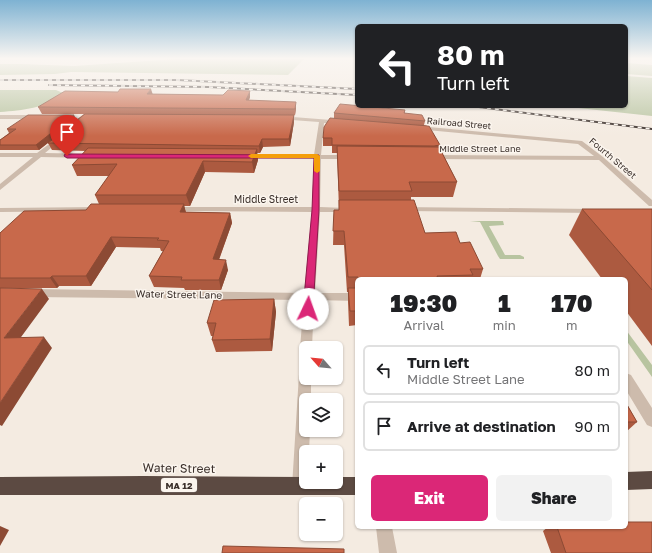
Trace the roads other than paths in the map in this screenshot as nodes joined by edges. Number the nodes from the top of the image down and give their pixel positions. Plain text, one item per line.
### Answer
1 (0, 117) edge
2 (47, 118) edge
3 (270, 118) edge
4 (322, 120) junction
5 (345, 122) edge
6 (409, 127) edge
7 (63, 136) edge
8 (580, 142) joint
9 (0, 155) edge
10 (39, 156) junction
11 (99, 156) edge
12 (241, 156) edge
13 (317, 156) junction
14 (356, 157) edge
15 (426, 157) edge
16 (601, 158) junction
17 (0, 188) edge
18 (652, 204) edge
19 (108, 209) edge
20 (162, 209) edge
21 (398, 209) edge
22 (0, 210) edge
23 (316, 210) junction
24 (353, 210) edge
25 (605, 210) edge
26 (23, 293) edge
27 (308, 296) junction
28 (355, 296) edge
29 (306, 341) edge
30 (628, 382) edge
31 (305, 385) edge
32 (652, 420) edge
33 (302, 445) edge
34 (652, 480) edge
35 (628, 481) edge
36 (0, 486) edge
37 (343, 486) edge
38 (355, 486) edge
39 (299, 487) edge
40 (384, 529) edge
41 (388, 553) edge

1 - 2 street
3 - 4 street
4 - 5 street
4 - 13 street
6 - 8 street, Railroad Street
7 - 10 street
8 - 16 street, Fourth Street
9 - 10 street
10 - 11 street
10 - 17 street
12 - 13 street
13 - 14 street
13 - 23 street
15 - 16 street, Middle Street Lane
16 - 18 street, Fourth Street
19 - 22 street
20 - 23 street, Middle Street
21 - 25 street
23 - 24 street, Middle Street
23 - 27 street
26 - 27 street, Water Street Lane
27 - 28 street, Water Street Lane
27 - 29 street
30 - 32 street
31 - 33 street
34 - 35 highway
36 - 39 highway, Water Street / MA 12
37 - 38 highway, Water Street / MA 12
40 - 41 street

